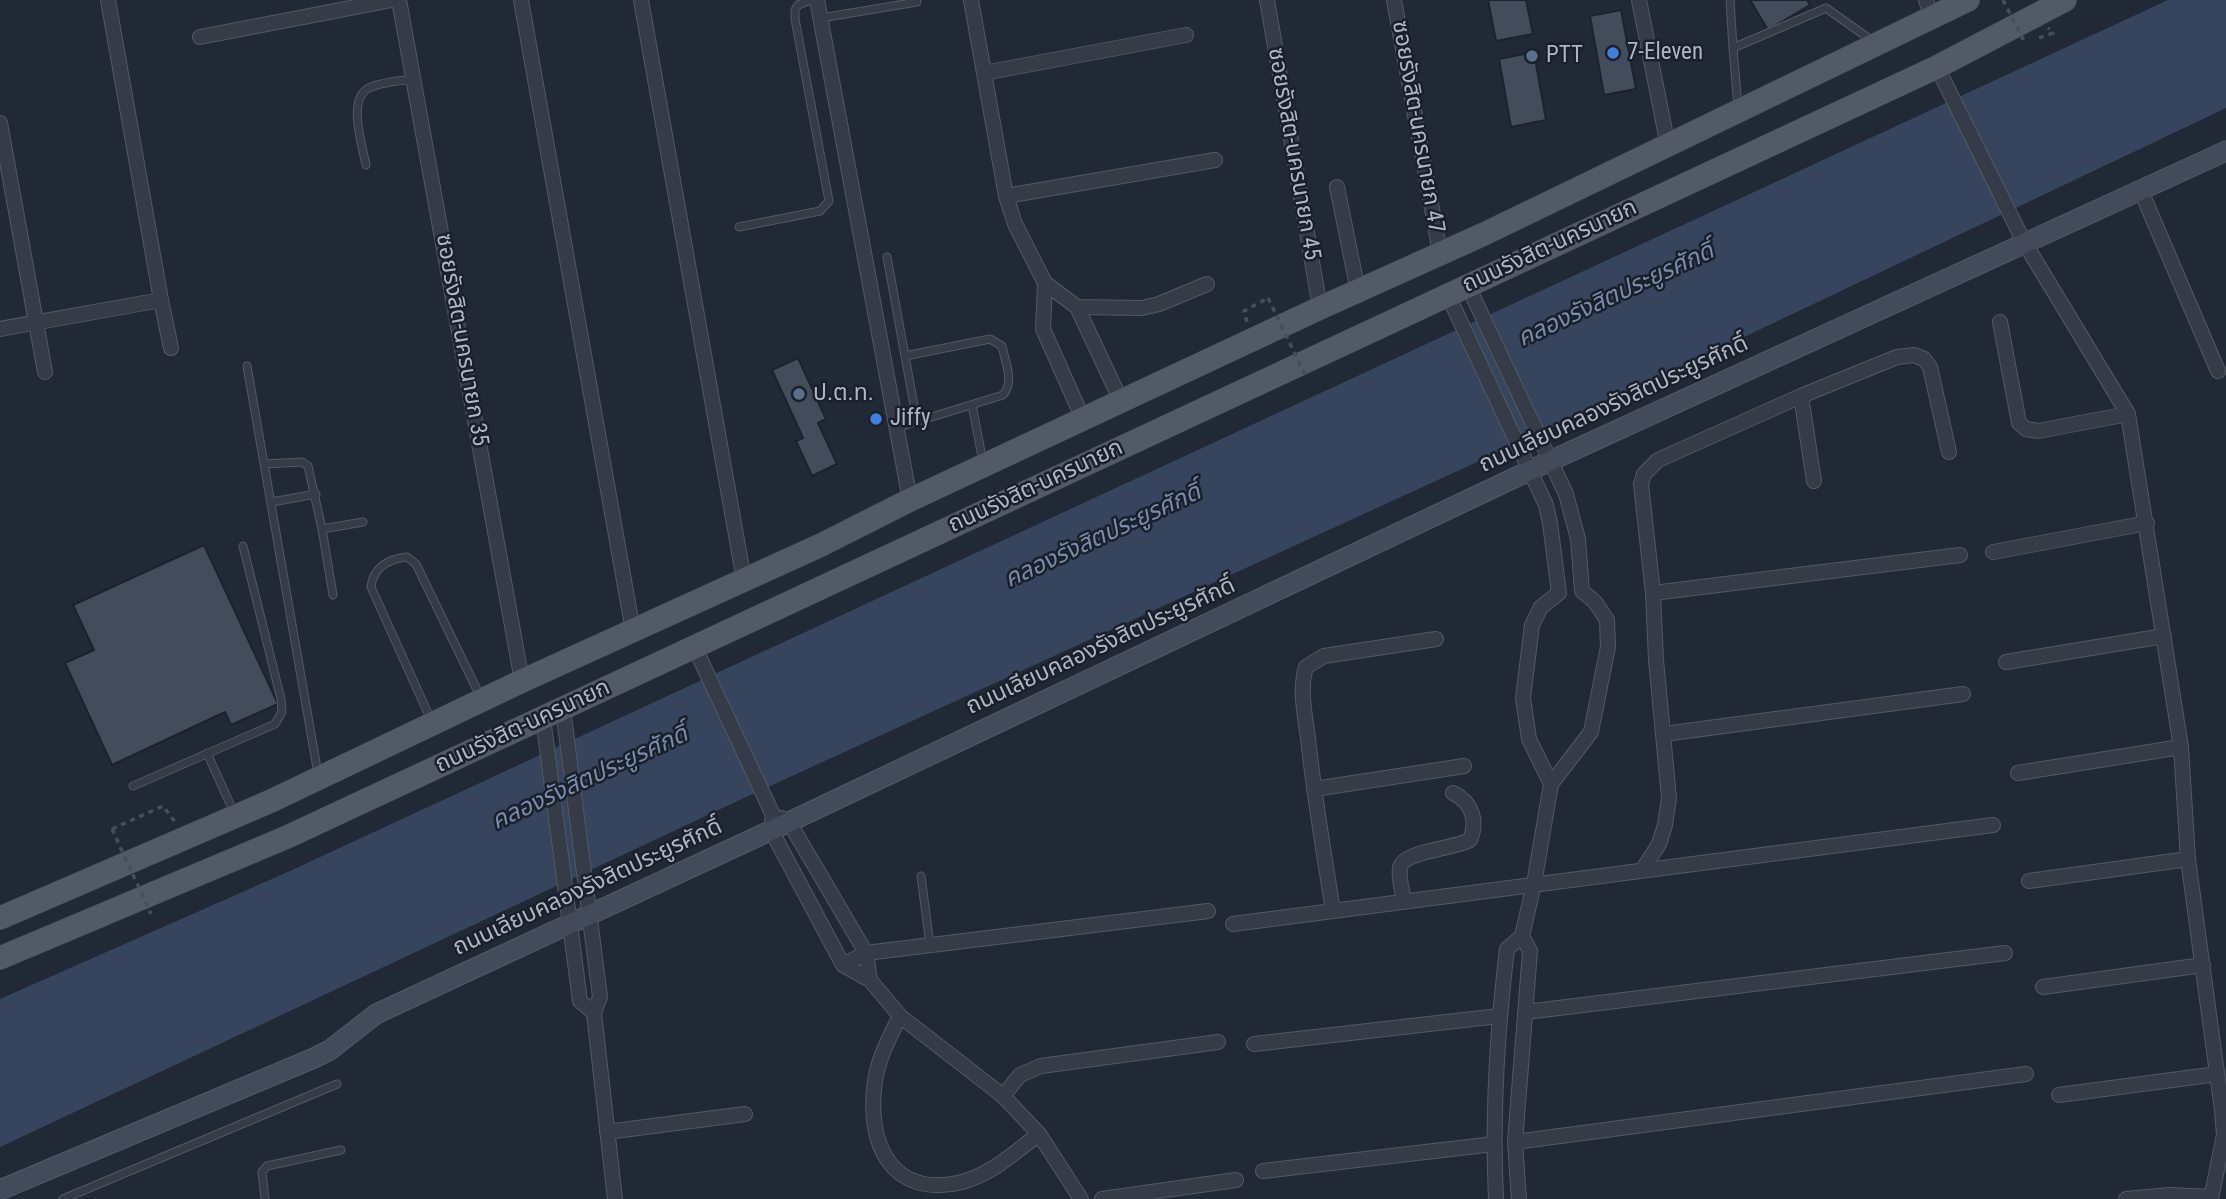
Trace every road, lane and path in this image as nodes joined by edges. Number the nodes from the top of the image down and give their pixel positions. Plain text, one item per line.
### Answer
1 (108, 0) edge
2 (392, 0) edge
3 (399, 0) edge
4 (521, 0) edge
5 (641, 0) edge
6 (811, 0) edge
7 (817, 0) edge
8 (971, 0) edge
9 (1266, 0) edge
10 (1394, 0) edge
11 (1639, 0) edge
12 (1730, 0) edge
13 (1966, 0) edge
14 (2003, 0) edge
15 (2065, 0) edge
16 (917, 2) dead end
17 (1824, 4) edge
18 (1929, 9) edge
19 (820, 18) junction
20 (1186, 35) dead end
21 (200, 37) dead end
22 (2025, 43) dead end
23 (1878, 45) junction
24 (1733, 48) junction
25 (1937, 67) junction
26 (984, 73) junction
27 (414, 78) junction
28 (1738, 111) junction
29 (0, 124) edge
30 (1668, 146) junction
31 (2226, 151) edge
32 (1214, 160) dead end
33 (366, 165) dead end
34 (1337, 187) dead end
35 (2141, 191) junction
36 (1006, 196) junction
37 (739, 227) dead end
38 (2024, 242) junction
39 (1440, 253) junction
40 (887, 257) dead end
41 (1045, 283) junction
42 (1207, 285) dead end
43 (1358, 291) junction
44 (1268, 298) dead end
45 (161, 300) junction
46 (1462, 300) junction
47 (1077, 307) junction
48 (1320, 308) junction
49 (35, 322) junction
50 (2000, 322) dead end
51 (0, 329) edge
52 (171, 348) dead end
53 (905, 356) junction
54 (247, 366) dead end
55 (2218, 371) dead end
56 (45, 373) dead end
57 (1306, 377) dead end
58 (1801, 396) junction
59 (1121, 401) junction
60 (972, 405) junction
61 (2128, 414) junction
62 (1083, 419) junction
63 (917, 422) junction
64 (896, 428) junction
65 (1949, 452) dead end
66 (1550, 461) junction
67 (265, 464) junction
68 (983, 466) junction
69 (1531, 470) junction
70 (1814, 481) dead end
71 (316, 494) junction
72 (910, 500) junction
73 (272, 502) junction
74 (363, 522) dead end
75 (2147, 523) junction
76 (322, 529) junction
77 (243, 546) dead end
78 (1993, 551) dead end
79 (1961, 555) dead end
80 (744, 580) junction
81 (1582, 591) junction
82 (1559, 593) junction
83 (1653, 593) junction
84 (333, 595) dead end
85 (634, 631) junction
86 (2164, 636) junction
87 (1436, 639) dead end
88 (694, 646) junction
89 (2006, 662) dead end
90 (522, 681) junction
91 (1963, 694) dead end
92 (482, 701) junction
93 (551, 721) junction
94 (433, 724) junction
95 (1664, 734) junction
96 (2181, 747) junction
97 (207, 753) junction
98 (1464, 766) dead end
99 (2018, 773) dead end
100 (319, 778) junction
101 (1551, 783) junction
102 (133, 786) dead end
103 (1314, 789) junction
104 (1453, 793) dead end
105 (235, 816) junction
106 (778, 822) junction
107 (1993, 825) dead end
108 (187, 837) junction
109 (2189, 859) junction
110 (1643, 869) junction
111 (921, 876) dead end
112 (2029, 881) dead end
113 (1534, 884) junction
114 (1404, 902) junction
115 (1208, 911) dead end
116 (1333, 911) junction
117 (151, 914) dead end
118 (0, 918) edge
119 (580, 919) junction
120 (1233, 924) dead end
121 (1522, 936) junction
122 (930, 946) junction
123 (866, 953) junction
124 (2005, 953) dead end
125 (0, 958) edge
126 (843, 965) junction
127 (2203, 965) junction
128 (870, 980) junction
129 (2043, 987) dead end
130 (1526, 1012) junction
131 (900, 1016) junction
132 (1499, 1016) junction
133 (1218, 1042) dead end
134 (1254, 1044) dead end
135 (2026, 1074) dead end
136 (2217, 1074) junction
137 (337, 1084) dead end
138 (1003, 1096) junction
139 (2059, 1096) dead end
140 (745, 1114) dead end
141 (607, 1132) junction
142 (1039, 1133) junction
143 (1515, 1142) junction
144 (1494, 1144) junction
145 (341, 1150) dead end
146 (1263, 1171) dead end
147 (1236, 1180) dead end
148 (0, 1190) edge
149 (2211, 1198) edge
150 (63, 1199) edge
151 (265, 1199) edge
152 (615, 1199) edge
153 (1081, 1199) edge
154 (1102, 1199) edge
155 (1496, 1199) edge
156 (1519, 1199) edge
157 (2126, 1199) edge

1 - 45 street
2 - 21 street
3 - 27 street, ซอยรังสิต-นครนายก 35
4 - 85 street
5 - 80 street
6 - 37 lane
7 - 19 street
8 - 26 street
9 - 48 street, ซอยรังสิต-นครนายก 45
10 - 39 street, ซอยรังสิต-นครนายก 47
11 - 30 street
12 - 24 lane
13 - 18 main road, ถนนรังสิต-นครนายก
14 - 22 path, bridge
15 - 25 main road, ถนนรังสิต-นครนายก
16 - 19 lane
17 - 23 lane
17 - 24 lane
18 - 23 main road, ถนนรังสิต-นครนายก
19 - 64 street
20 - 26 street
23 - 28 main road, ถนนรังสิต-นครนายก
24 - 28 lane
25 - 38 street
25 - 46 main road, ถนนรังสิต-นครนายก
26 - 36 street
27 - 33 lane
27 - 90 street, ซอยรังสิต-นครนายก 35
28 - 30 main road, ถนนรังสิต-นครนายก
29 - 49 street
30 - 39 main road, ถนนรังสิต-นครนายก
31 - 35 street, ถนนเลียบคลองรังสิตประยูรศักดิ์
32 - 36 street
34 - 43 street
35 - 38 street, ถนนเลียบคลองรังสิตประยูรศักดิ์
35 - 55 street
36 - 41 street
38 - 61 street
38 - 66 street, ถนนเลียบคลองรังสิตประยูรศักดิ์
39 - 43 main road, ถนนรังสิต-นครนายก
40 - 53 lane
41 - 47 street
41 - 62 street
42 - 47 street
43 - 48 main road, ถนนรังสิต-นครนายก
44 - 57 path, bridge
45 - 49 street
45 - 52 street
46 - 66 street
46 - 69 street
46 - 88 main road, ถนนรังสิต-นครนายก
47 - 59 street
48 - 59 main road, ถนนรังสิต-นครนายก
49 - 51 street
49 - 56 street
50 - 61 street
53 - 60 lane
53 - 63 lane
54 - 67 lane
58 - 65 street
58 - 70 street
58 - 83 street
59 - 62 main road, ถนนรังสิต-นครนายก
60 - 63 lane
60 - 68 lane
61 - 75 street
62 - 68 main road, ถนนรังสิต-นครนายก
63 - 64 lane
64 - 72 street
66 - 69 street, ถนนเลียบคลองรังสิตประยูรศักดิ์
66 - 81 street
67 - 71 lane
67 - 73 lane
68 - 72 main road, ถนนรังสิต-นครนายก
69 - 82 street
69 - 106 street, ถนนเลียบคลองรังสิตประยูรศักดิ์
71 - 73 lane
71 - 76 lane
72 - 80 main road, ถนนรังสิต-นครนายก
73 - 100 lane
74 - 76 lane
75 - 78 street
75 - 86 street
76 - 84 lane
77 - 97 lane
79 - 83 street
80 - 85 main road, ถนนรังสิต-นครนายก
81 - 82 street
81 - 101 street
82 - 101 street
83 - 95 street
85 - 90 main road, ถนนรังสิต-นครนายก
86 - 89 street
86 - 96 street
87 - 103 street
88 - 93 main road, ถนนรังสิต-นครนายก
88 - 106 street
90 - 92 main road, ถนนรังสิต-นครนายก
91 - 95 street
92 - 94 main road, ถนนรังสิต-นครนายก
92 - 94 lane
93 - 119 street
93 - 119 street
93 - 125 main road, ถนนรังสิต-นครนายก
94 - 100 main road, ถนนรังสิต-นครนายก
95 - 110 street
96 - 99 street
96 - 109 street
97 - 102 lane
97 - 105 lane
98 - 103 street
100 - 105 main road, ถนนรังสิต-นครนายก
101 - 113 street
103 - 116 street
104 - 114 street
105 - 108 main road, ถนนรังสิต-นครนายก
106 - 119 street, ถนนเลียบคลองรังสิตประยูรศักดิ์
106 - 123 street
106 - 126 street
107 - 110 street
108 - 117 path, bridge
108 - 118 main road, ถนนรังสิต-นครนายก
109 - 112 street
109 - 127 street
110 - 113 street
111 - 122 lane
113 - 114 street
113 - 121 street
114 - 116 street
115 - 122 street
116 - 120 street
119 - 141 street
119 - 148 street, ถนนเลียบคลองรังสิตประยูรศักดิ์
121 - 130 street
121 - 132 street
122 - 123 street
123 - 126 street
123 - 128 street
124 - 130 street
126 - 128 street
127 - 129 street
127 - 136 street
128 - 131 street
130 - 143 street
131 - 138 street
131 - 142 street
132 - 134 street
132 - 144 street
133 - 138 street
135 - 143 street
136 - 139 street
136 - 149 street
137 - 150 lane
138 - 142 street
140 - 141 street
141 - 152 street
142 - 153 street
143 - 156 street
144 - 146 street
144 - 155 street
145 - 151 lane
147 - 154 street
149 - 157 street

